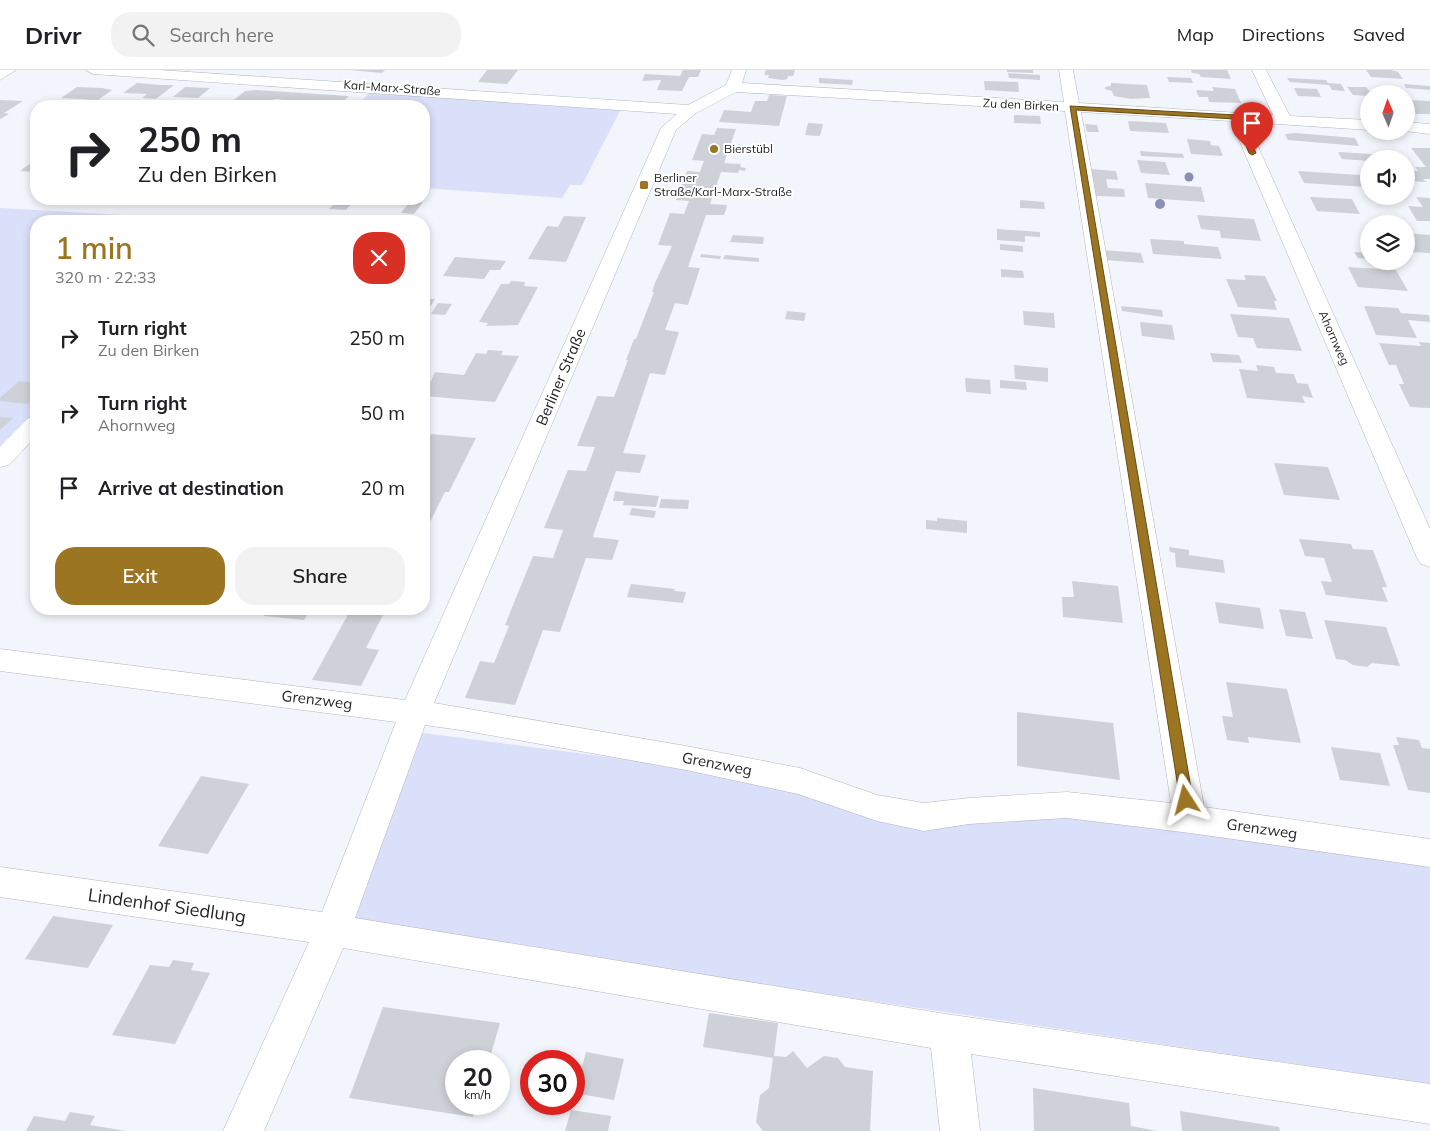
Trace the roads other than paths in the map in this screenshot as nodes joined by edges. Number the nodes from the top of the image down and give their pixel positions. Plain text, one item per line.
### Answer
1 (9, 70) edge
2 (93, 70) edge
3 (739, 70) edge
4 (1066, 70) edge
5 (1259, 70) edge
6 (0, 76) edge
7 (733, 87) junction
8 (1072, 108) junction
9 (691, 110) junction
10 (1237, 117) junction
11 (1284, 120) junction
12 (1360, 124) edge
13 (1415, 128) edge
14 (1430, 129) edge
15 (30, 429) edge
16 (0, 460) edge
17 (1430, 558) edge
18 (0, 660) edge
19 (415, 712) junction
20 (1190, 819) junction
21 (1430, 853) edge
22 (0, 882) edge
23 (333, 930) junction
24 (946, 1032) junction
25 (1430, 1104) edge
26 (244, 1131) edge
27 (960, 1131) edge

1 - 6 street
2 - 9 street, Karl-Marx-Straße
3 - 7 street
4 - 8 street
5 - 11 street
7 - 8 street, Zu den Birken
7 - 9 street, Berliner Straße
8 - 10 street, Zu den Birken
8 - 20 street
9 - 19 street, Berliner Straße
10 - 11 street, Zu den Birken
10 - 17 street, Ahornweg
11 - 12 street, Zu den Birken
13 - 14 street
15 - 16 street
18 - 19 street, Grenzweg
19 - 20 street, Grenzweg
19 - 23 street
20 - 21 street, Grenzweg
22 - 23 street, Lindenhof Siedlung
23 - 24 street
23 - 26 street
24 - 25 street
24 - 27 street

